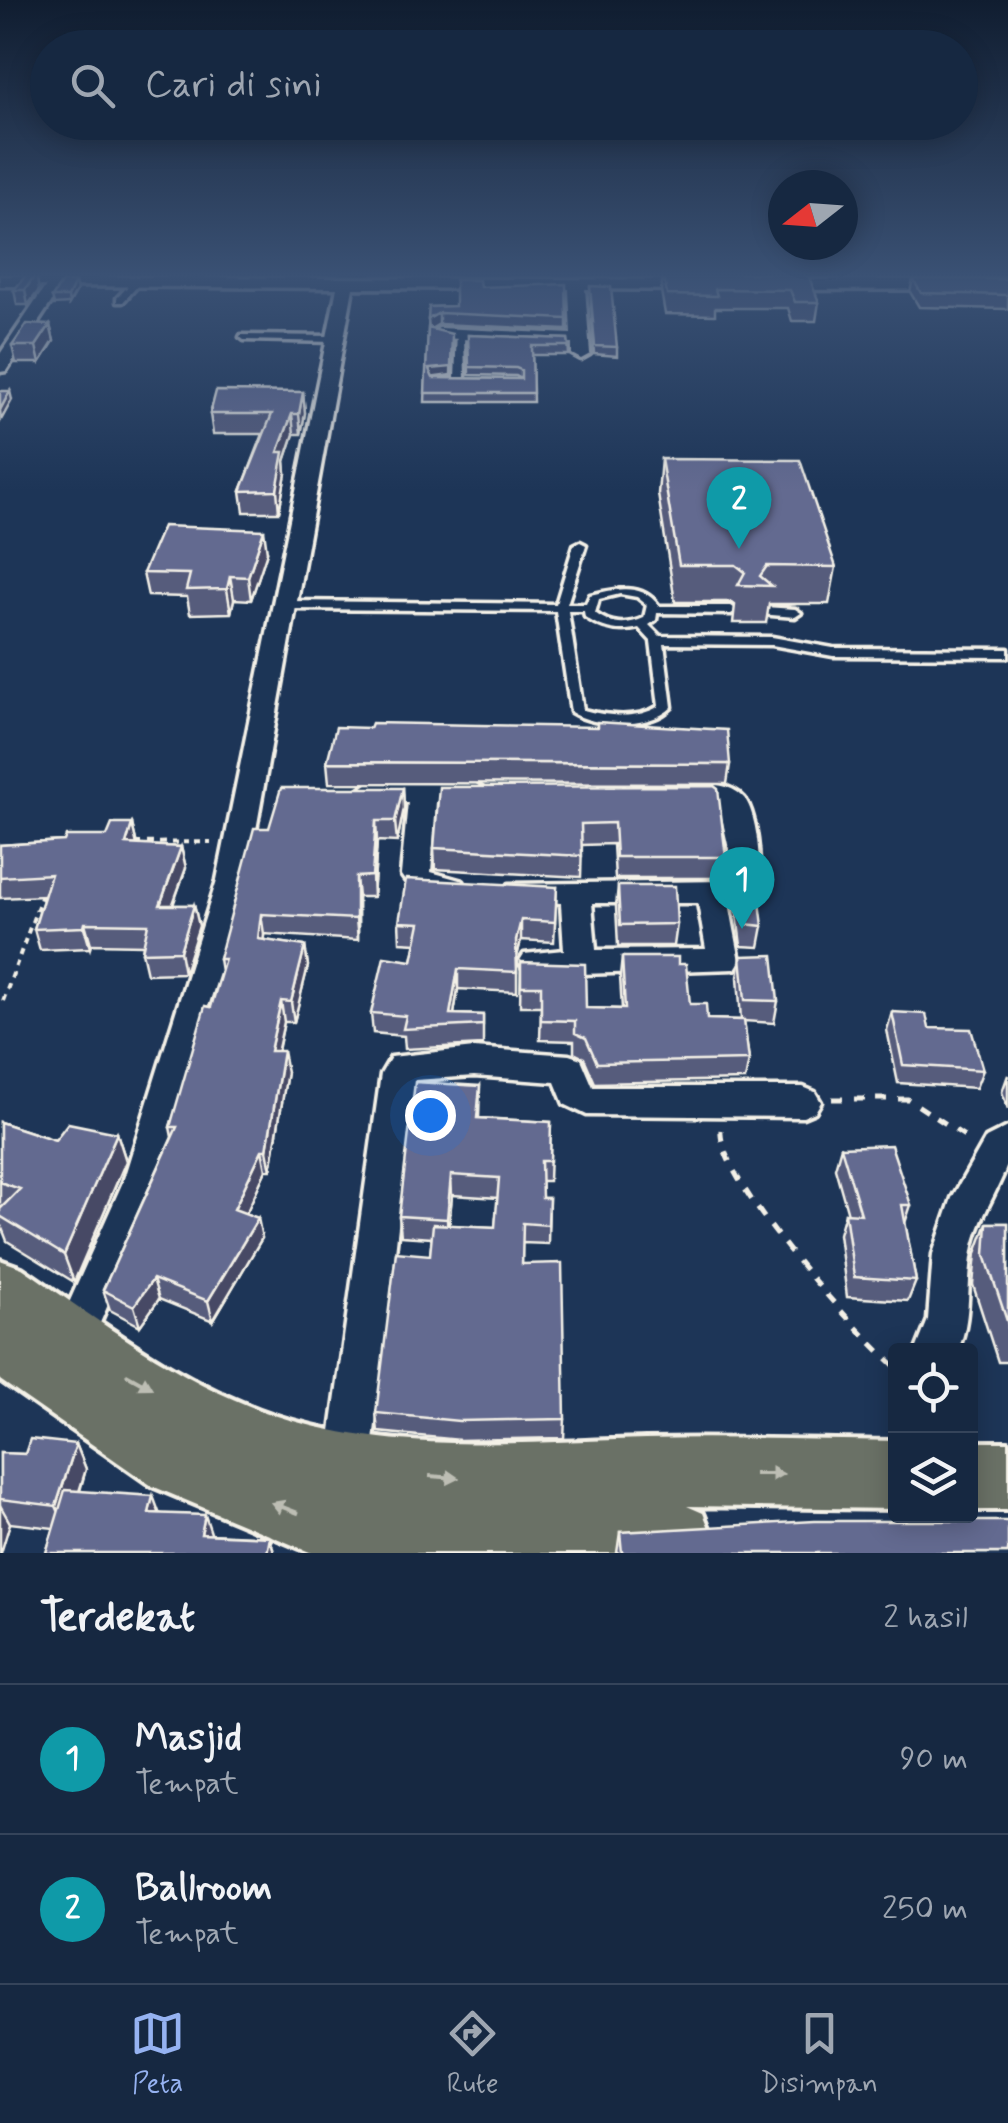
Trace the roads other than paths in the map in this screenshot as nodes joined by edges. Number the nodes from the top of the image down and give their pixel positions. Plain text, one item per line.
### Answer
1 (15, 345) edge
2 (333, 345) edge
3 (460, 345) edge
4 (0, 368) edge
5 (436, 381) edge
6 (460, 382) junction
7 (479, 382) edge
8 (580, 546) dead end
9 (288, 604) junction
10 (561, 606) junction
11 (588, 608) junction
12 (655, 610) junction
13 (731, 610) dead end
14 (764, 611) edge
15 (795, 612) dead end
16 (642, 624) junction
17 (657, 640) junction
18 (1008, 652) edge
19 (511, 792) edge
20 (646, 792) edge
21 (423, 793) junction
22 (347, 794) edge
23 (576, 892) junction
24 (712, 894) junction
25 (724, 961) junction
26 (758, 961) edge
27 (534, 962) edge
28 (580, 962) junction
29 (802, 1102) road end
30 (999, 1148) edge
31 (0, 1288) edge
32 (73, 1339) junction
33 (0, 1342) edge
34 (939, 1343) edge
35 (348, 1469) junction
36 (888, 1476) edge
37 (1008, 1476) edge
38 (982, 1516) edge
39 (605, 1522) edge
40 (735, 1538) edge

1 - 4 street
2 - 9 street
3 - 6 lane
5 - 6 lane
6 - 7 lane
8 - 10 lane
9 - 10 lane
9 - 32 street
10 - 11 lane
10 - 17 lane
11 - 12 lane
11 - 16 lane
12 - 13 lane
12 - 16 lane
14 - 15 lane
16 - 17 lane
17 - 18 lane
19 - 21 street
20 - 24 street
21 - 22 street
21 - 23 street
23 - 24 street
23 - 28 street
24 - 25 street
25 - 26 street
25 - 28 street
27 - 28 street
29 - 35 street
30 - 34 street
31 - 32 main road
32 -> 35 main road
39 -> 33 main road
35 -> 39 main road
39 -> 36 main road
37 - 38 main road
39 - 40 main road

